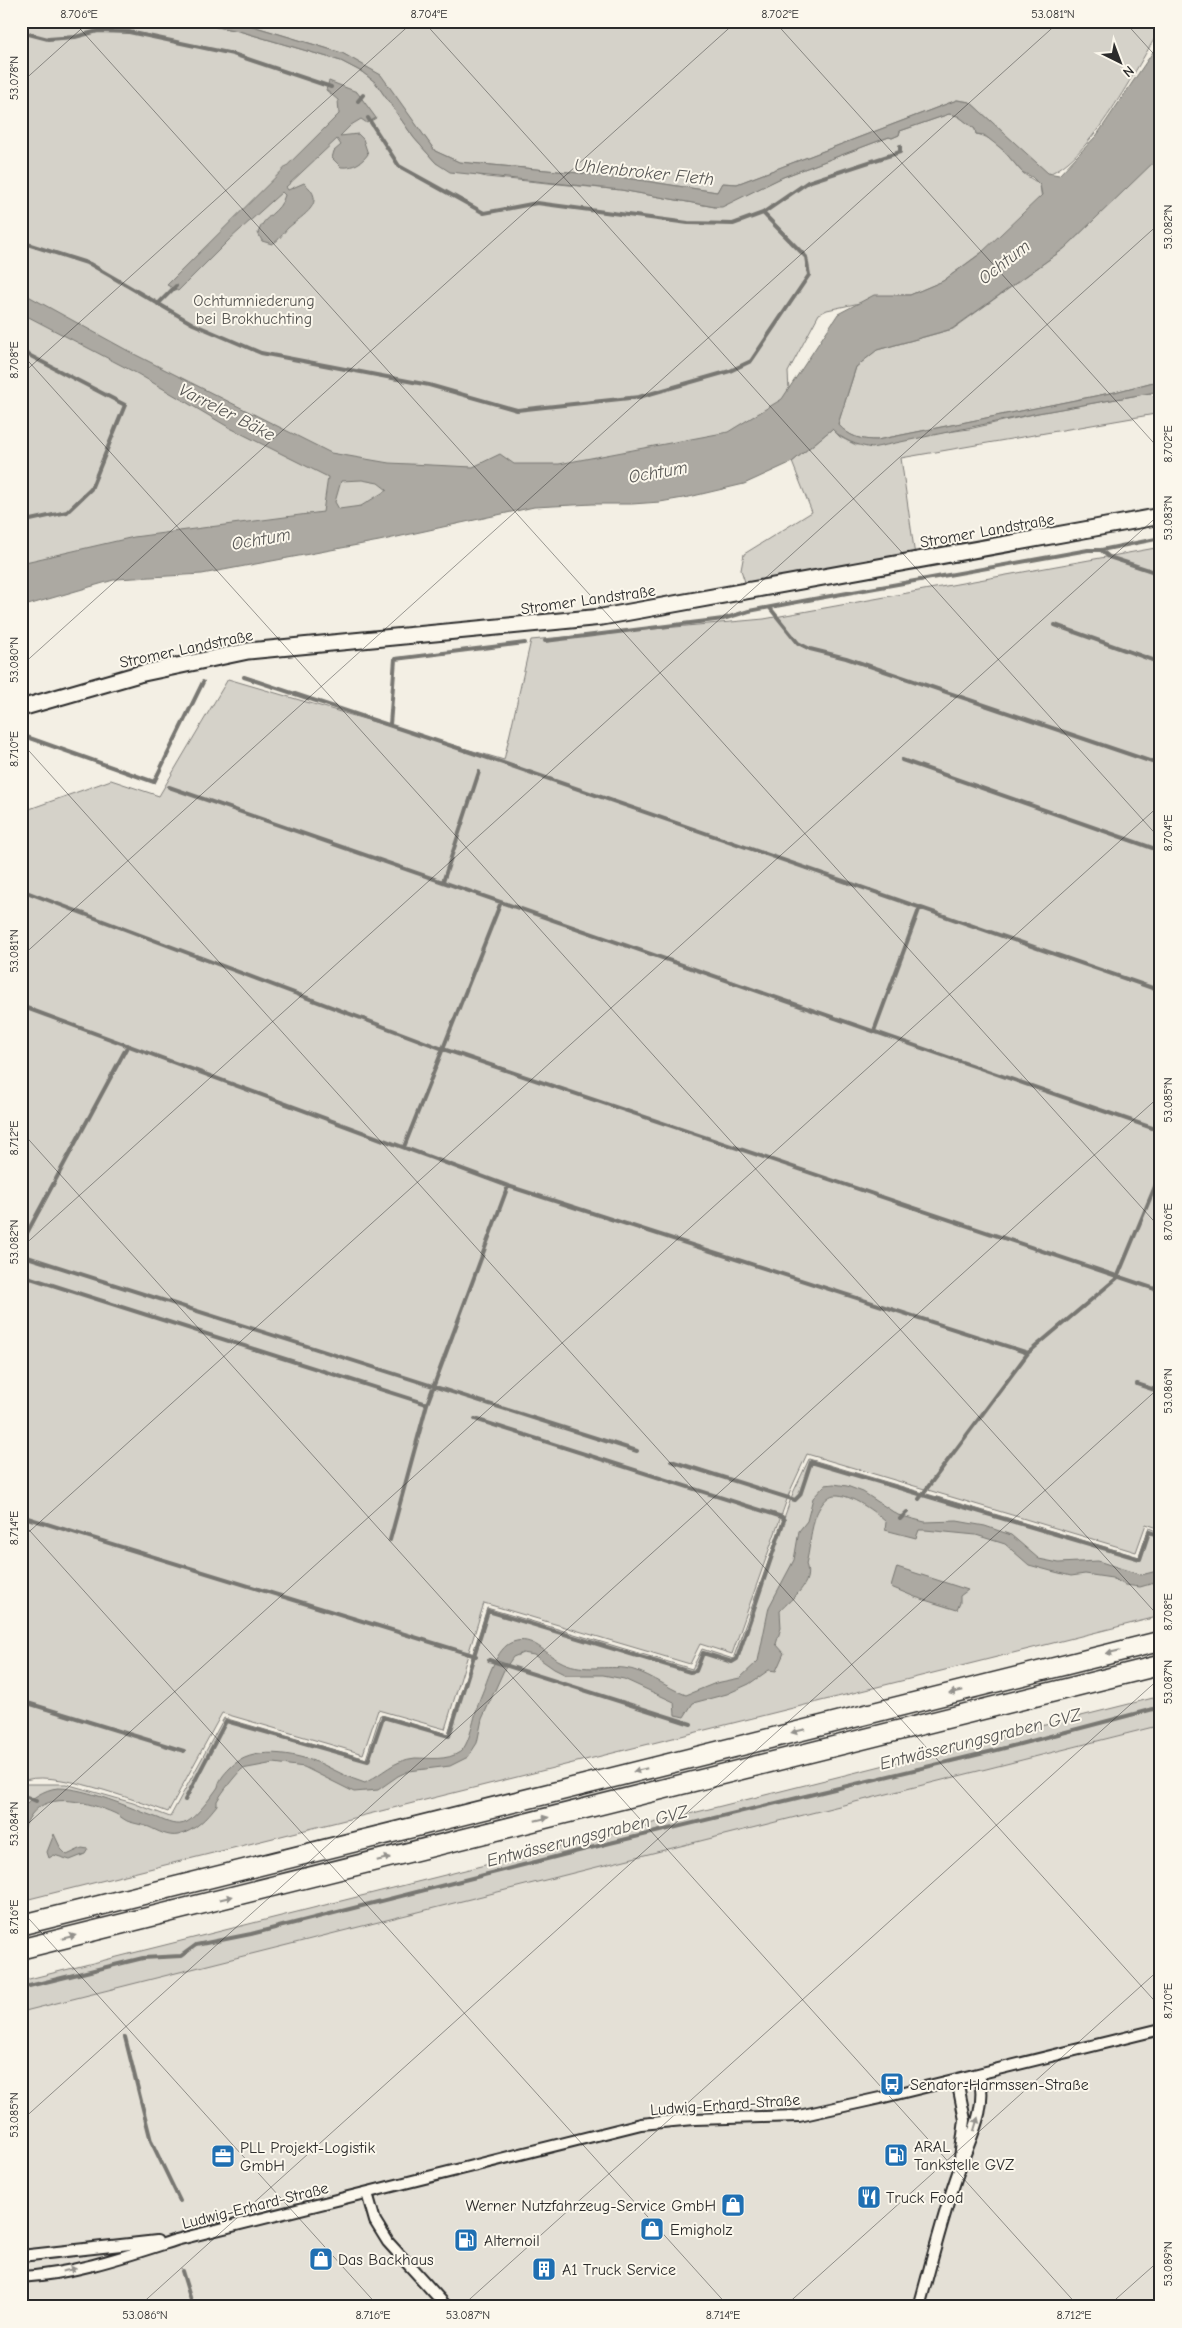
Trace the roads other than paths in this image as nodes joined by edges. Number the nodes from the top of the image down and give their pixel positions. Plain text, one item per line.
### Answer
1 (1161, 516) edge
2 (21, 708) edge
3 (1161, 1640) edge
4 (1161, 1665) edge
5 (21, 1925) edge
6 (21, 1949) edge
7 (1161, 2028) edge
8 (979, 2074) junction
9 (957, 2080) junction
10 (959, 2169) junction
11 (367, 2193) junction
12 (176, 2240) junction
13 (21, 2256) edge
14 (21, 2277) edge
15 (447, 2307) edge
16 (919, 2307) edge

1 - 2 main road, Stromer Landstraße
3 -> 5 highway
6 -> 4 highway
7 - 8 street, Ludwig-Erhard-Straße
8 - 9 street, Ludwig-Erhard-Straße
10 -> 8 street
9 - 10 street
9 - 11 street, Ludwig-Erhard-Straße
10 - 16 street
11 - 12 street, Ludwig-Erhard-Straße
11 - 15 street
12 - 13 street, Ludwig-Erhard-Straße
14 -> 12 street, Ludwig-Erhard-Straße

